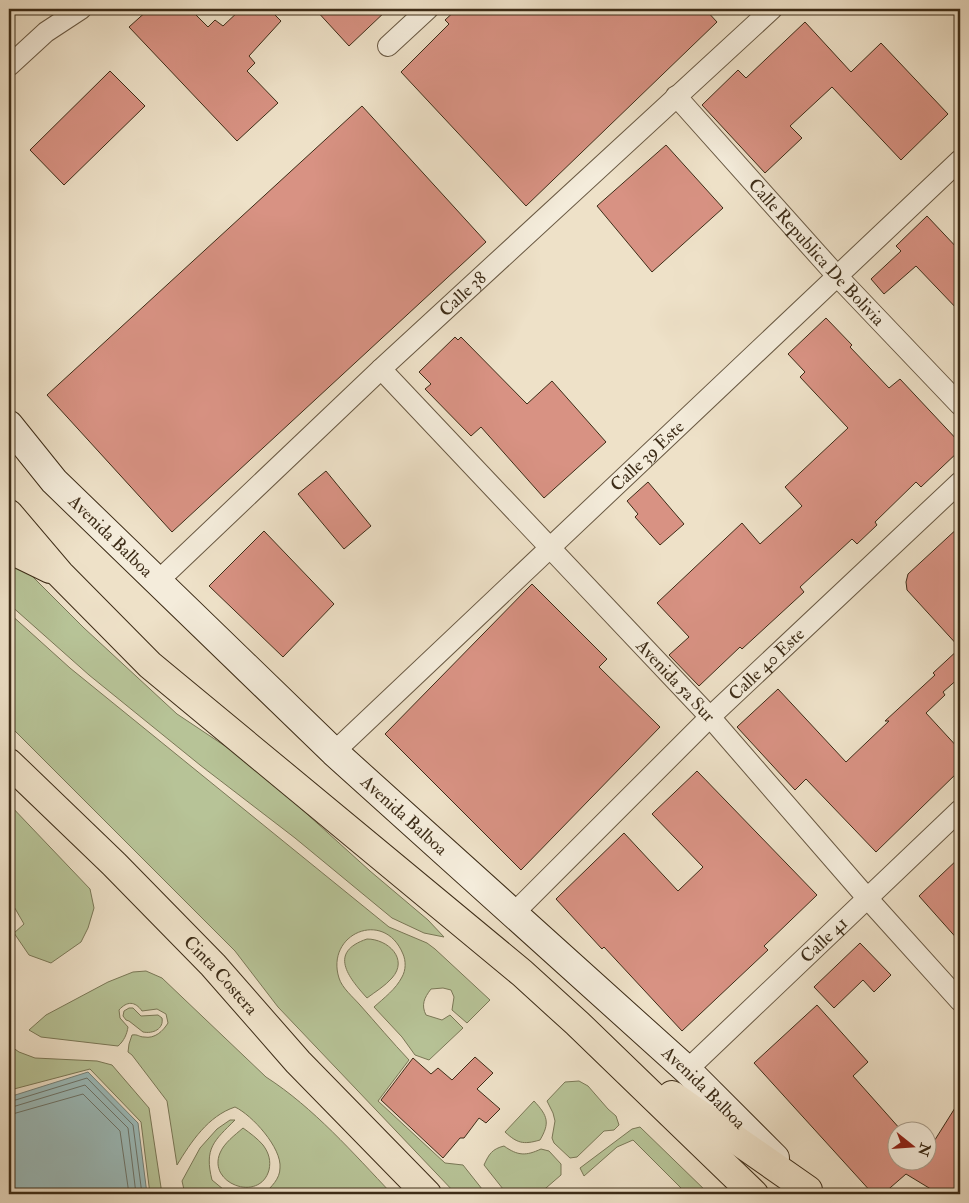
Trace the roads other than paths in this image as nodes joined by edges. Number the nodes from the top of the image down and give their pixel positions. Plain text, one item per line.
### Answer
1 (81, 9) edge
2 (428, 9) edge
3 (772, 9) edge
4 (57, 15) edge
5 (388, 46) dead end
6 (9, 66) edge
7 (676, 96) junction
8 (960, 160) edge
9 (838, 276) junction
10 (381, 368) junction
11 (960, 405) edge
12 (9, 425) edge
13 (960, 482) edge
14 (9, 514) edge
15 (550, 548) junction
16 (9, 549) edge
17 (60, 574) junction
18 (157, 582) junction
19 (710, 717) junction
20 (334, 752) junction
21 (12, 765) edge
22 (960, 810) edge
23 (868, 899) junction
24 (513, 914) junction
25 (960, 1001) edge
26 (577, 1023) junction
27 (687, 1070) junction
28 (810, 1192) edge
29 (427, 1194) edge
30 (754, 1194) edge

1 - 4 street
2 - 5 street
3 - 7 street, Calle 38
4 - 6 street
7 - 9 street, Calle Republica De Bolivia
7 - 10 street, Calle 38
8 - 9 street, Calle 39 Este
9 - 11 street, Calle Republica De Bolivia
9 - 15 street, Calle 39 Este
10 - 15 street, Avenida 5a Sur
10 - 18 street, Calle 38
12 - 18 main road, Avenida Balboa
13 - 19 street, Calle 40 Este
14 - 17 highway
15 - 19 street, Avenida 5a Sur
15 - 20 street, Calle 39 Este
16 - 17 highway
17 - 26 highway
18 - 20 main road, Avenida Balboa
19 - 23 street, Avenida 5a Sur
19 - 24 street, Calle 40 Este
20 - 24 main road, Avenida Balboa
21 - 29 highway, Cinta Costera
22 - 23 street, Calle 41
23 - 25 street, Avenida 5a Sur
23 - 27 street, Calle 41
24 - 27 main road, Avenida Balboa
26 - 28 highway
26 - 30 highway
27 - 28 main road, Avenida Balboa

